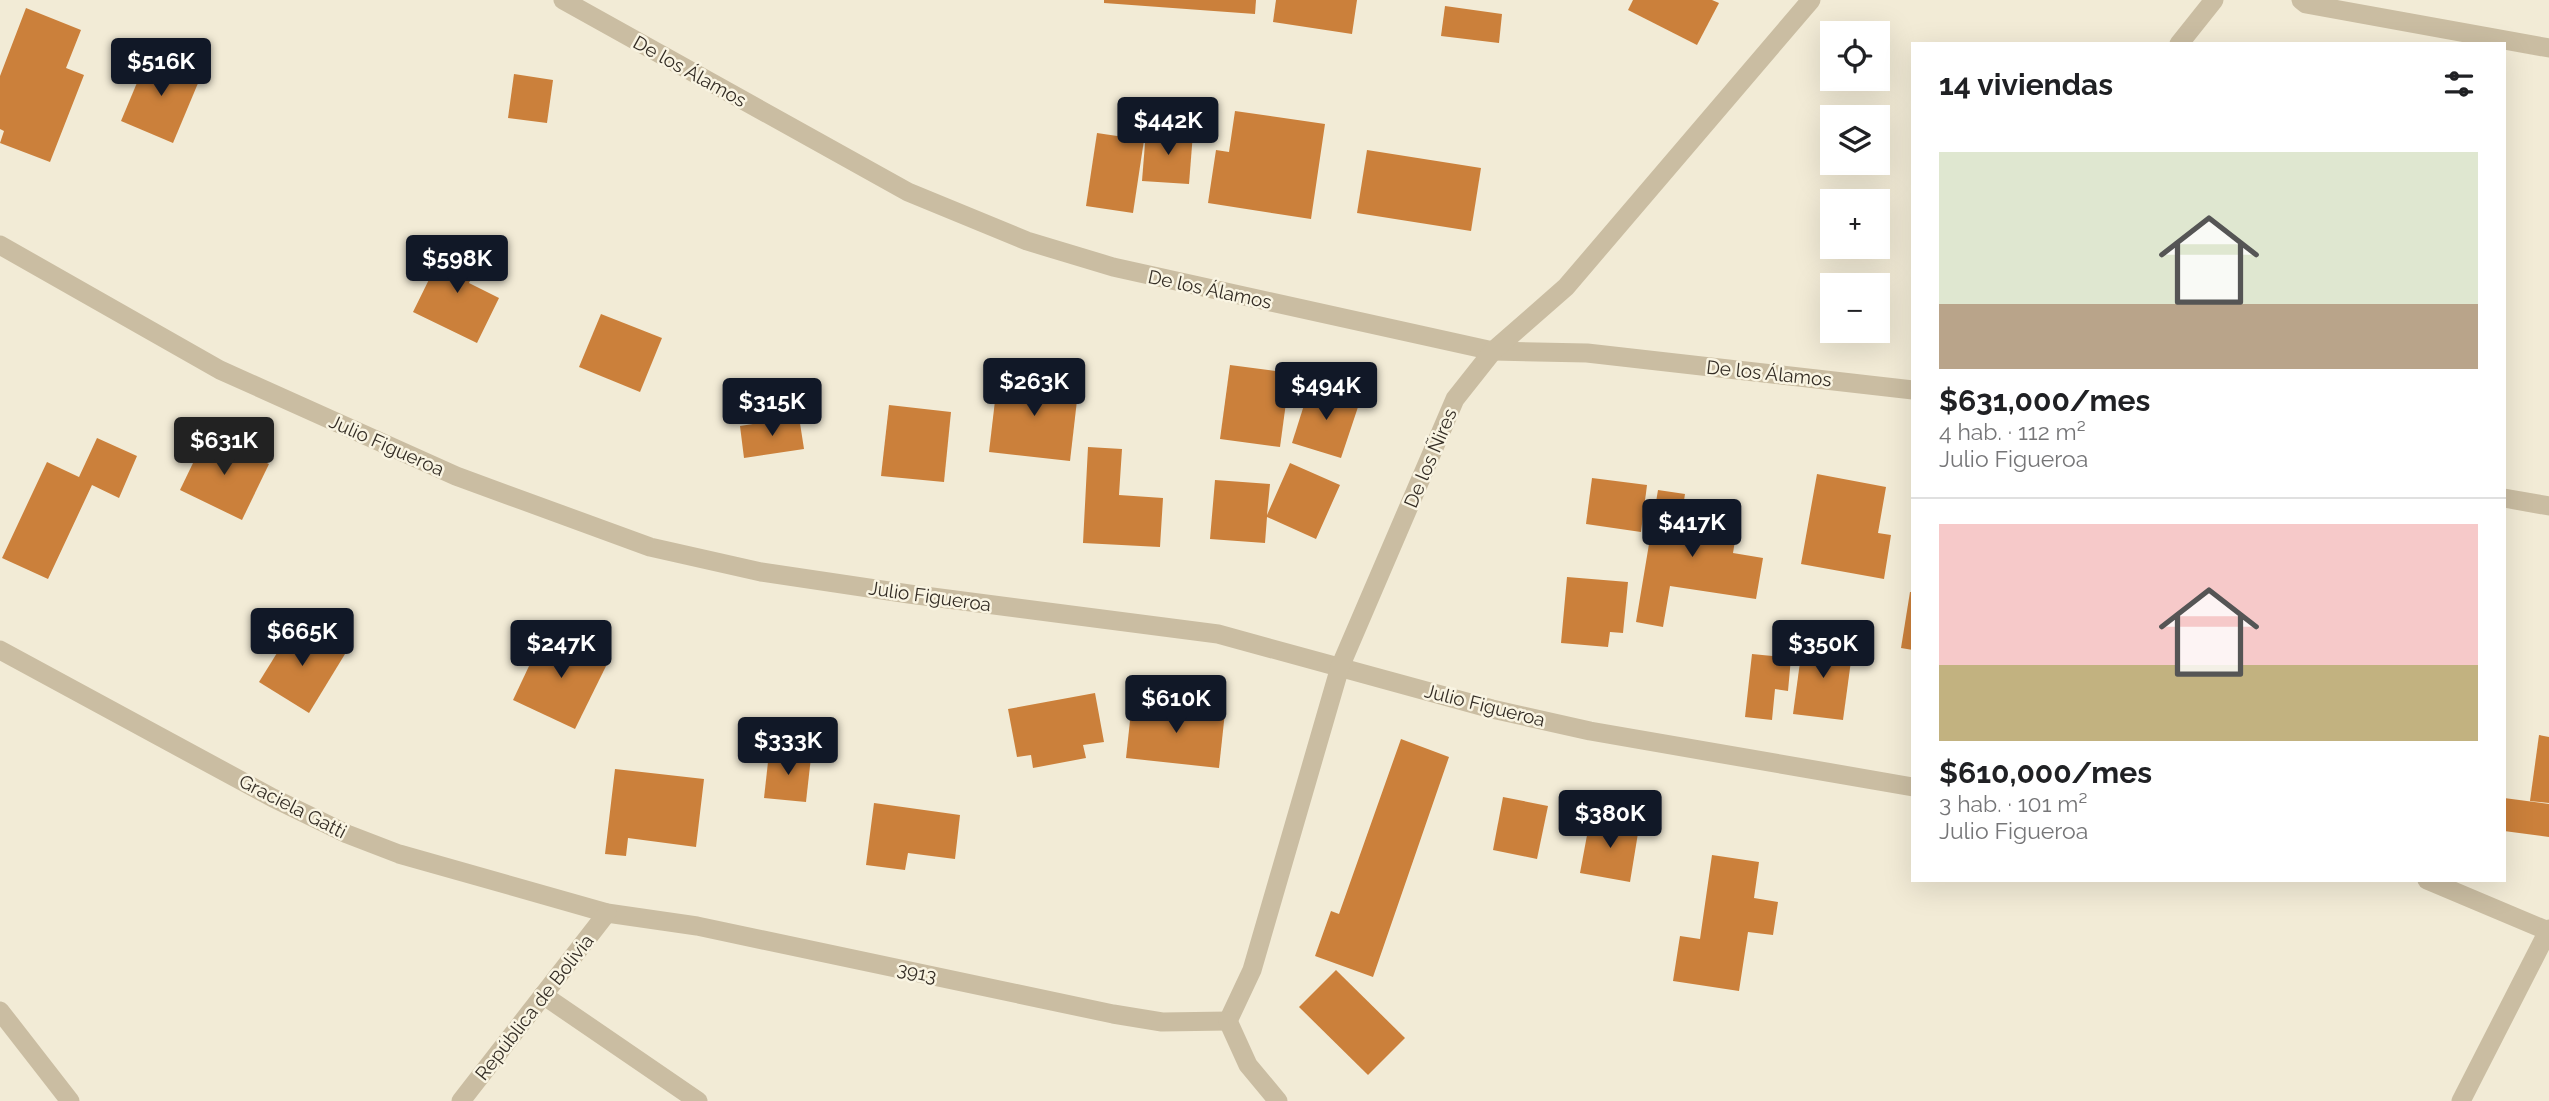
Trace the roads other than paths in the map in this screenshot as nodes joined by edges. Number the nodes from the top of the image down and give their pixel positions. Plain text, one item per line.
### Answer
1 (563, 0) edge
2 (1811, 0) edge
3 (2214, 0) edge
4 (2301, 0) edge
5 (2181, 42) edge
6 (2549, 48) edge
7 (0, 245) edge
8 (1493, 351) junction
9 (1911, 390) edge
10 (2506, 498) edge
11 (2549, 506) edge
12 (0, 650) edge
13 (1340, 667) junction
14 (1911, 787) edge
15 (2432, 882) edge
16 (607, 913) junction
17 (2548, 930) edge
18 (543, 995) junction
19 (0, 1011) edge
20 (1228, 1021) junction
21 (70, 1101) edge
22 (461, 1101) edge
23 (698, 1101) edge
24 (1278, 1101) edge
25 (2461, 1101) edge

1 - 8 street, De los Álamos
2 - 8 street, De los Ñires
3 - 5 street
4 - 6 street
7 - 13 street, Julio Figueroa
8 - 9 street, De los Álamos
8 - 13 street, De los Ñires
10 - 11 street
12 - 16 street, Graciela Gatti
13 - 14 street, Julio Figueroa
13 - 20 street, De los Ñires
15 - 17 street
16 - 18 street, República de Bolivia
16 - 20 street, 3913
17 - 25 street
18 - 22 street, República de Bolivia
18 - 23 street
19 - 21 street
20 - 24 street

